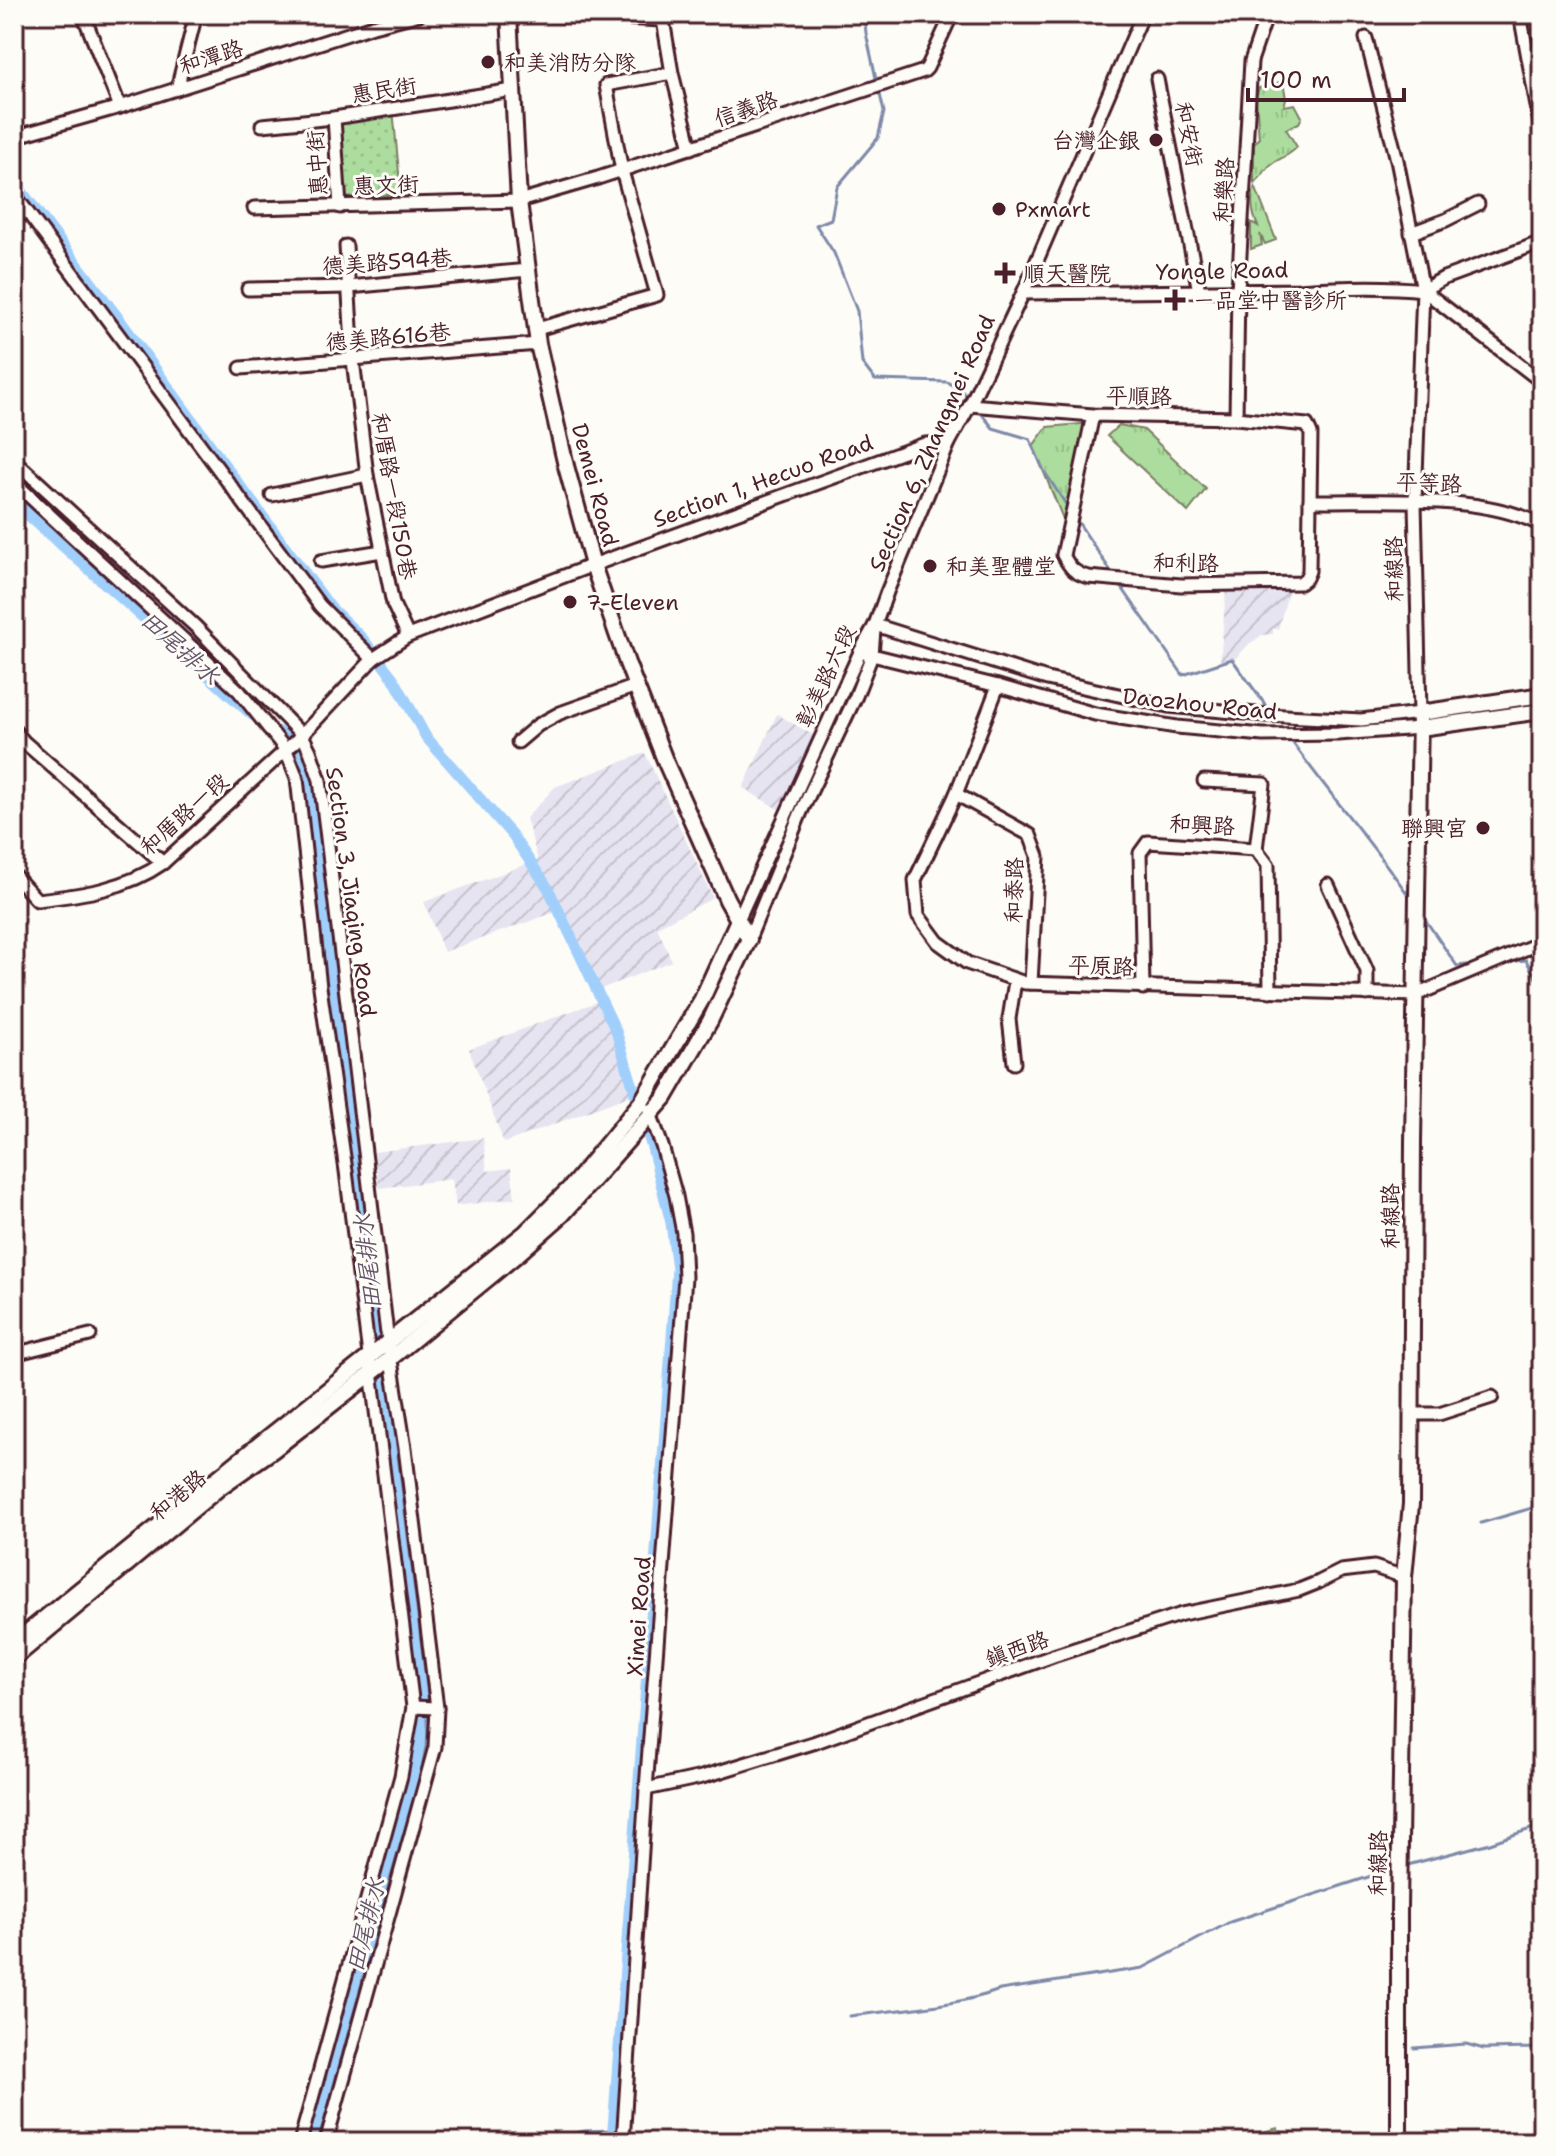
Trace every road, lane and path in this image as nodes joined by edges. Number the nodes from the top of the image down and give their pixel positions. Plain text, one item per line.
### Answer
1 (83, 14) edge
2 (196, 14) edge
3 (420, 14) edge
4 (463, 14) edge
5 (507, 14) edge
6 (539, 14) edge
7 (952, 14) edge
8 (1143, 14) edge
9 (1267, 14) edge
10 (1520, 14) edge
11 (589, 15) edge
12 (662, 17) edge
13 (373, 20) edge
14 (1366, 38) dead end
15 (672, 73) junction
16 (1157, 79) dead end
17 (177, 89) junction
18 (513, 90) junction
19 (120, 107) junction
20 (334, 118) junction
21 (262, 125) dead end
22 (1542, 134) edge
23 (14, 137) edge
24 (691, 148) junction
25 (622, 171) junction
26 (14, 194) edge
27 (519, 201) junction
28 (1478, 204) dead end
29 (18, 206) edge
30 (340, 207) junction
31 (254, 208) dead end
32 (1411, 233) junction
33 (1542, 242) edge
34 (346, 246) dead end
35 (528, 270) junction
36 (349, 287) junction
37 (248, 289) dead end
38 (1238, 290) junction
39 (1423, 290) junction
40 (1199, 291) junction
41 (1023, 293) junction
42 (537, 329) junction
43 (538, 344) junction
44 (353, 360) junction
45 (241, 368) dead end
46 (1542, 382) edge
47 (970, 405) junction
48 (1093, 415) junction
49 (1236, 418) junction
50 (1307, 425) joint
51 (949, 443) junction
52 (14, 460) edge
53 (367, 475) junction
54 (14, 482) edge
55 (272, 495) dead end
56 (1310, 501) junction
57 (1415, 502) junction
58 (1542, 526) edge
59 (382, 551) junction
60 (321, 561) dead end
61 (593, 565) junction
62 (875, 625) junction
63 (408, 636) junction
64 (866, 654) junction
65 (373, 659) junction
66 (636, 686) junction
67 (998, 686) junction
68 (1542, 695) edge
69 (1542, 711) edge
70 (1420, 721) junction
71 (14, 730) edge
72 (299, 738) junction
73 (518, 742) dead end
74 (286, 750) junction
75 (1204, 781) dead end
76 (956, 794) junction
77 (1256, 849) junction
78 (163, 863) junction
79 (14, 875) edge
80 (1328, 885) dead end
81 (738, 920) junction
82 (749, 939) junction
83 (1542, 942) edge
84 (1015, 981) junction
85 (1031, 983) junction
86 (1143, 988) junction
87 (1270, 991) junction
88 (1367, 994) junction
89 (1416, 995) junction
90 (694, 1012) junction
91 (710, 1021) junction
92 (1014, 1063) dead end
93 (645, 1105) junction
94 (90, 1335) dead end
95 (14, 1354) edge
96 (379, 1358) junction
97 (1492, 1397) dead end
98 (1412, 1414) junction
99 (1404, 1577) junction
100 (14, 1643) edge
101 (14, 1658) edge
102 (413, 1707) junction
103 (437, 1708) junction
104 (646, 1789) junction
105 (300, 2142) edge
106 (326, 2142) edge
107 (623, 2142) edge
108 (1399, 2142) edge

1 - 19 street
2 - 17 street
3 - 13 street, 和潭路
4 - 5 street
5 - 18 main road, Demei Road
6 - 11 street
7 - 24 street, 信義路
8 - 41 street, Section 6, Zhangmei Road
9 - 38 street, 和樂路
10 - 22 street
11 - 12 street
12 - 15 street
13 - 17 street, 和潭路
14 - 32 street, 和線路
15 - 24 street
15 - 25 street
16 - 40 street, 和安街
17 - 19 street, 和潭路
18 - 20 street, 惠民街
18 - 27 main road, Demei Road
19 - 23 street, 和潭路
20 - 21 street, 惠民街
20 - 30 street, 惠中街
24 - 25 street, 信義路
25 - 27 street, 信義路
25 - 42 street
26 - 29 street
27 - 30 street, 惠文街
27 - 35 main road, Demei Road
28 - 32 street
29 - 65 street
30 - 31 street, 惠文街
32 - 39 street, 和線路
33 - 39 street
34 - 36 street, 和厝路一段150巷
35 - 36 street, 德美路594巷
35 - 42 main road, Demei Road
36 - 37 street, 德美路594巷
36 - 44 street, 和厝路一段150巷
38 - 39 street, Yongle Road
38 - 40 street, Yongle Road
38 - 49 street, 和樂路
39 - 46 street
39 - 57 street, 和線路
40 - 41 street, Yongle Road
41 - 47 street, Section 6, Zhangmei Road
42 - 43 main road, Demei Road
43 - 44 street, 德美路616巷
43 - 61 main road, Demei Road
44 - 45 street, 德美路616巷
44 - 53 street, 和厝路一段150巷
47 - 48 street, 平順路
47 - 51 street, Section 6, Zhangmei Road
48 - 49 street, 平順路
48 - 56 street, 和利路
49 - 50 street, 平順路
50 - 56 street, 和利路
51 - 61 street, Section 1, Hecuo Road
51 - 62 street, Section 6, Zhangmei Road
52 - 72 street, Section 3, Jiaqing Road
53 - 55 street
53 - 59 street, 和厝路一段150巷
54 - 74 street, Section 3, Jiaqing Road
56 - 57 street, 平等路
57 - 58 street, 平等路
57 - 70 street, 和線路
59 - 60 street
59 - 63 street, 和厝路一段150巷
61 - 63 street, Section 1, Hecuo Road
61 - 66 main road, Demei Road
62 - 64 street, 彰美路六段
62 - 70 street, Daozhou Road
63 - 65 street, Section 1, Hecuo Road
64 - 67 street, Daozhou Road
64 - 81 street, 彰美路六段
64 - 82 street, 彰美路六段
65 - 72 street
66 - 73 street
66 - 81 main road, Demei Road
67 - 70 street, Daozhou Road
67 - 76 street, 平原路
68 - 70 main road, Daozhou Road
69 - 70 main road, Daozhou Road
70 - 89 main road, 和線路
71 - 78 street
72 - 74 street, 和厝路一段
72 - 96 street, Section 3, Jiaqing Road
74 - 78 street, 和厝路一段
74 - 96 street, Section 3, Jiaqing Road
75 - 77 street
76 - 84 street, 平原路
76 - 85 street, 和泰路
77 - 86 street, 和興路
77 - 87 street, 和興路
78 - 79 street, 和厝路一段
80 - 88 street
81 - 82 main road, Demei Road
81 - 90 main road, 彰美路六段
82 - 91 main road, 彰美路六段
83 - 89 street, 平原路
84 - 85 street, 平原路
84 - 92 street
85 - 86 street, 平原路
86 - 87 street, 平原路
87 - 88 street, 平原路
88 - 89 street, 平原路
89 - 98 main road, 和線路
90 - 91 main road
90 - 93 main road, 彰美路六段
91 - 93 main road, 彰美路六段
93 - 96 main road, 和港路
93 - 104 street, Ximei Road
94 - 95 street
96 - 100 main road, 和港路
96 - 101 main road, 和港路
96 - 102 street
96 - 103 street
97 - 98 street
98 - 99 main road, 和線路
99 - 104 street, 鎮西路
99 - 108 main road, 和線路
102 - 103 street
102 - 105 street
103 - 106 street
104 - 107 street, Ximei Road

